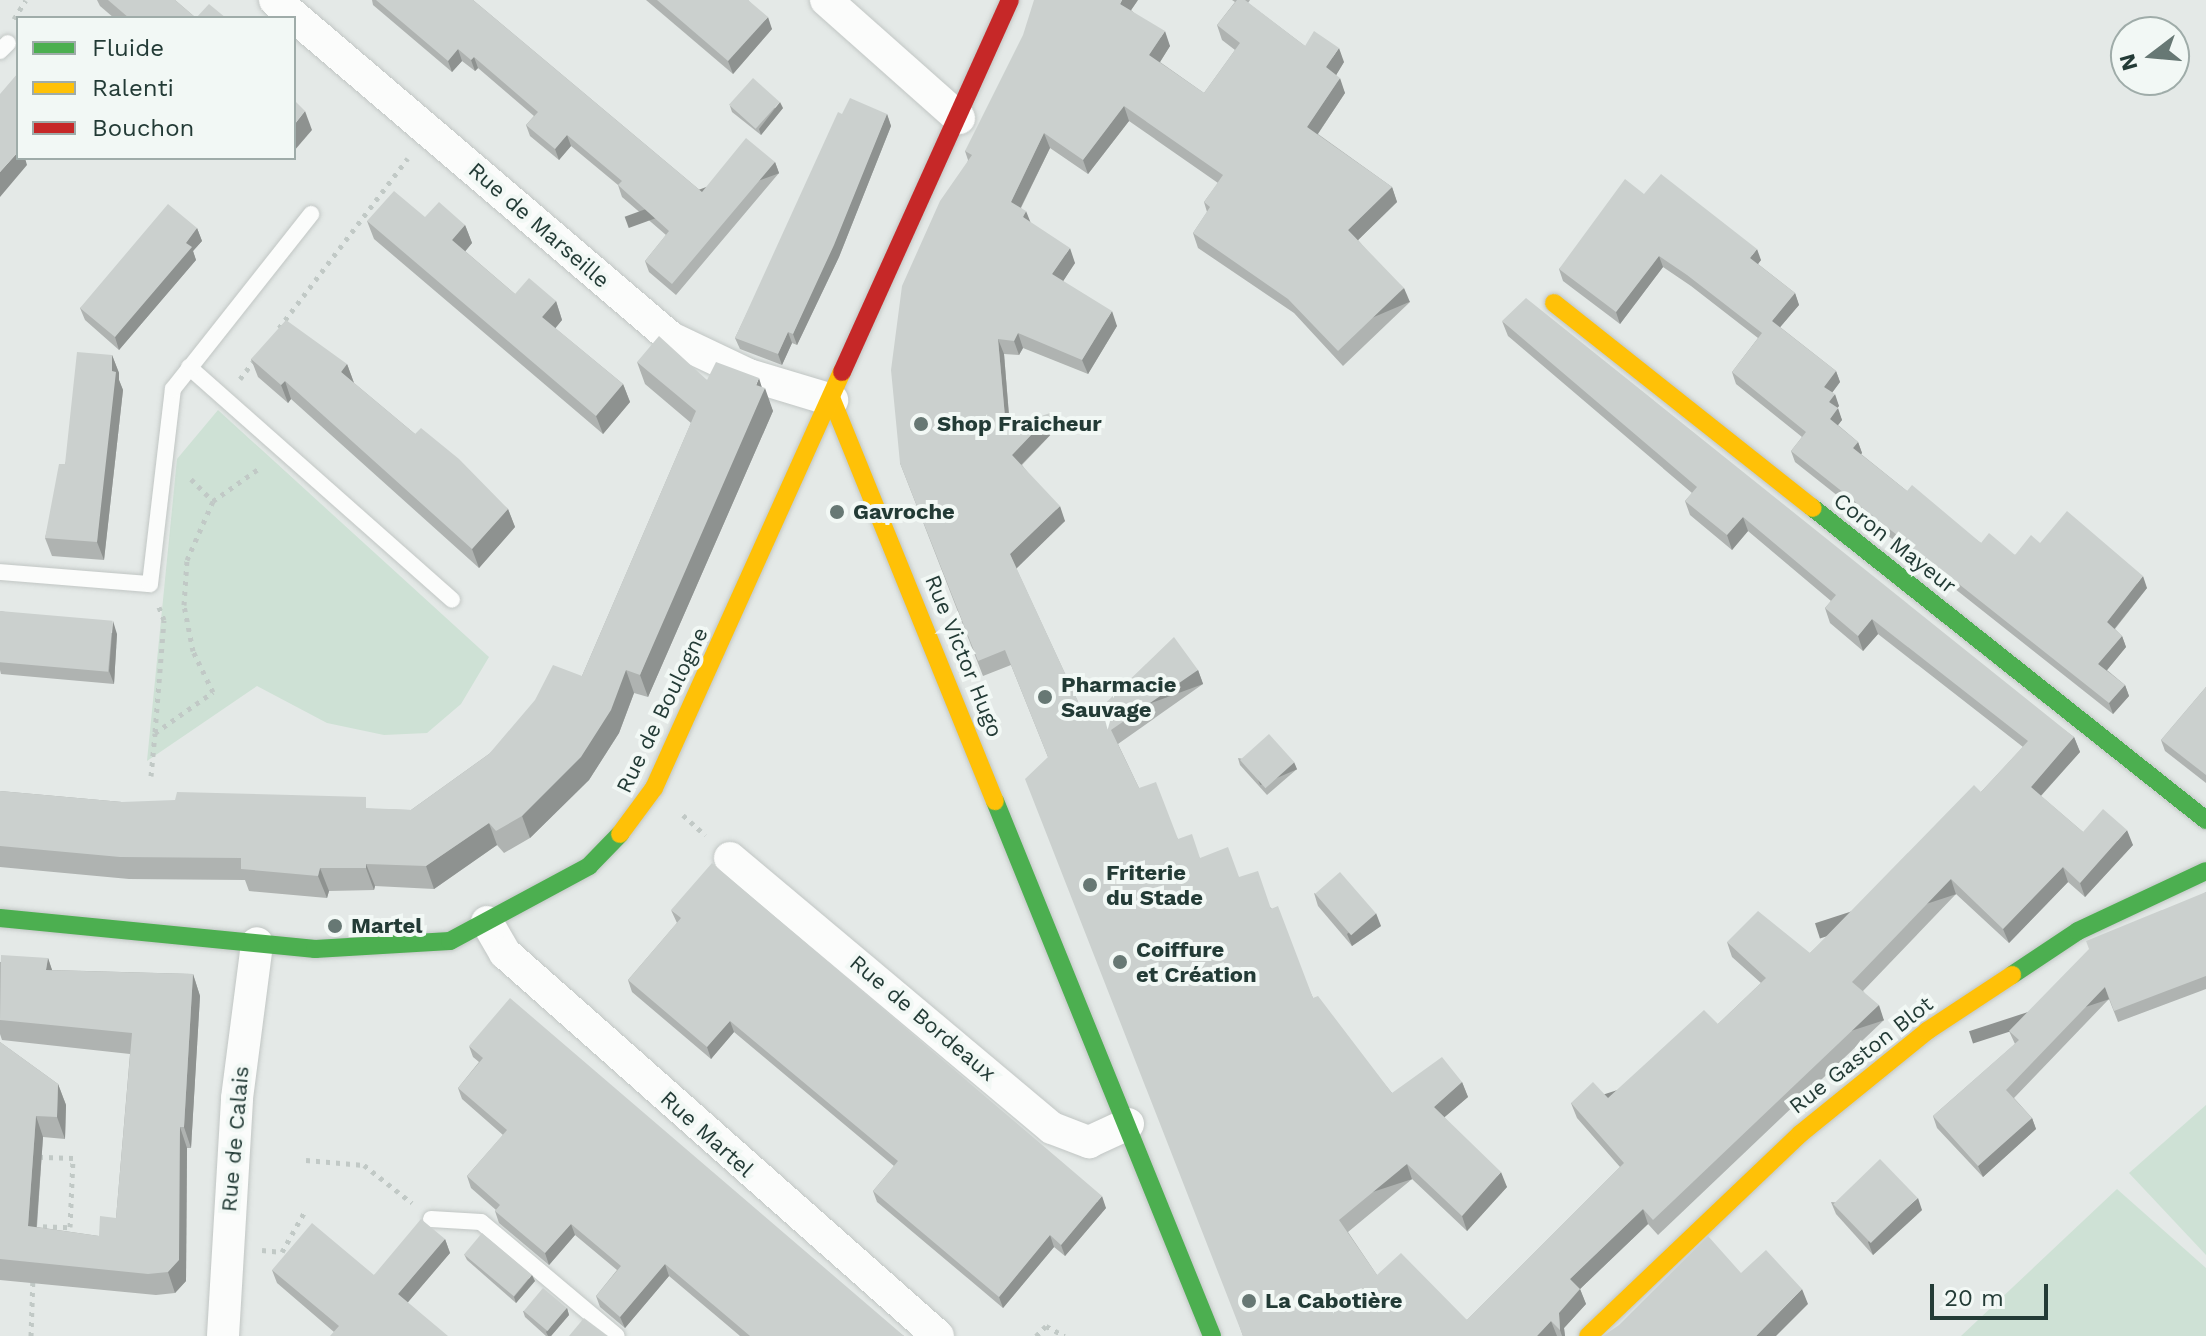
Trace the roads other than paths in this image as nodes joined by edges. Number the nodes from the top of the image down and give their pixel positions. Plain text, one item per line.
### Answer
1 (275, 0) edge
2 (826, 0) edge
3 (1010, 0) edge
4 (294, 16) edge
5 (296, 18) edge
6 (959, 118) junction
7 (311, 214) dead end
8 (1554, 303) dead end
9 (189, 367) junction
10 (832, 400) junction
11 (0, 572) edge
12 (452, 600) dead end
13 (2206, 820) edge
14 (730, 858) road end
15 (2206, 871) edge
16 (0, 918) edge
17 (487, 922) junction
18 (257, 943) junction
19 (1128, 1124) junction
20 (431, 1219) road end
21 (231, 1335) edge
22 (617, 1336) edge
23 (938, 1336) edge
24 (1212, 1336) edge
25 (1588, 1336) edge

1 - 4 street, Rue de Marseille
2 - 6 street
3 - 6 street
5 - 10 street, Rue de Marseille
6 - 10 street
7 - 9 lane
8 - 13 street, Coron Mayeur
9 - 11 lane
9 - 12 lane
10 - 17 street, Rue de Boulogne
10 - 19 street, Rue Victor Hugo
14 - 19 street, Rue de Bordeaux
15 - 25 street, Rue Gaston Blot
16 - 18 street, Rue de Boulogne
17 - 18 street, Rue de Boulogne
17 - 23 street, Rue Martel
18 - 21 street, Rue de Calais
19 - 24 street, Rue Victor Hugo
20 - 22 lane

